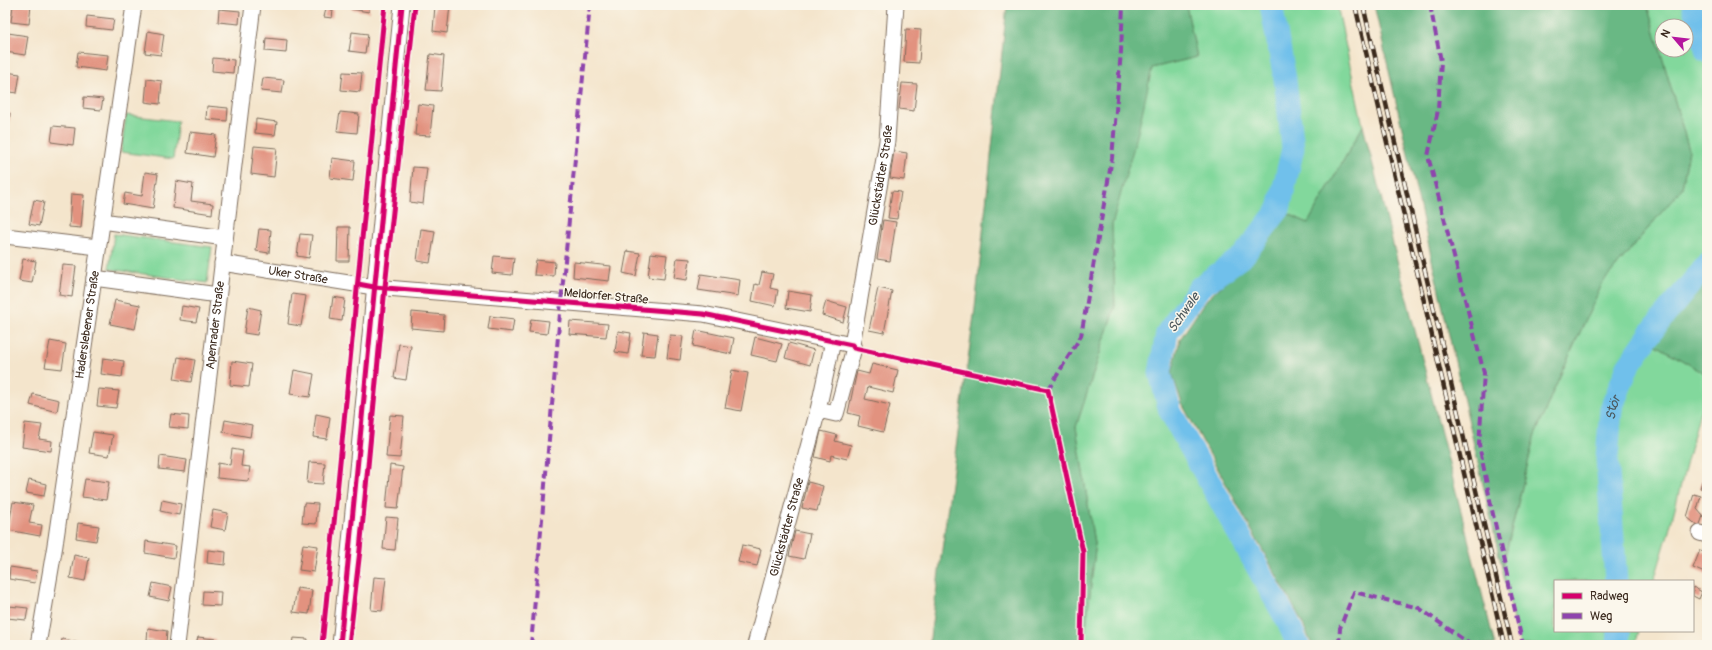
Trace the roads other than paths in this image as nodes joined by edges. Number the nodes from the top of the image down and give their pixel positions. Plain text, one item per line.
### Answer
1 (134, 5) edge
2 (253, 5) edge
3 (402, 5) edge
4 (896, 5) edge
5 (102, 221) junction
6 (5, 236) edge
7 (225, 238) junction
8 (98, 248) junction
9 (222, 263) junction
10 (94, 278) junction
11 (374, 287) junction
12 (218, 295) junction
13 (833, 341) junction
14 (852, 345) junction
15 (818, 410) junction
16 (38, 645) edge
17 (177, 645) edge
18 (340, 645) edge
19 (755, 645) edge

1 - 5 street, Haderslebener Straße
2 - 7 street, Apenrader Straße
3 - 11 street
4 - 14 street, Glückstädter Straße
5 - 7 street
5 - 8 street, Haderslebener Straße
6 - 8 street
7 - 9 street, Apenrader Straße
8 - 10 street, Haderslebener Straße
9 - 11 street, Uker Straße
9 - 12 street, Apenrader Straße
10 - 12 street
10 - 16 street, Haderslebener Straße
11 - 13 street, Meldorfer Straße
11 - 18 street
12 - 17 street, Apenrader Straße
13 - 14 street
13 - 15 street, Glückstädter Straße
14 - 15 street, Glückstädter Straße
15 - 19 street, Glückstädter Straße

